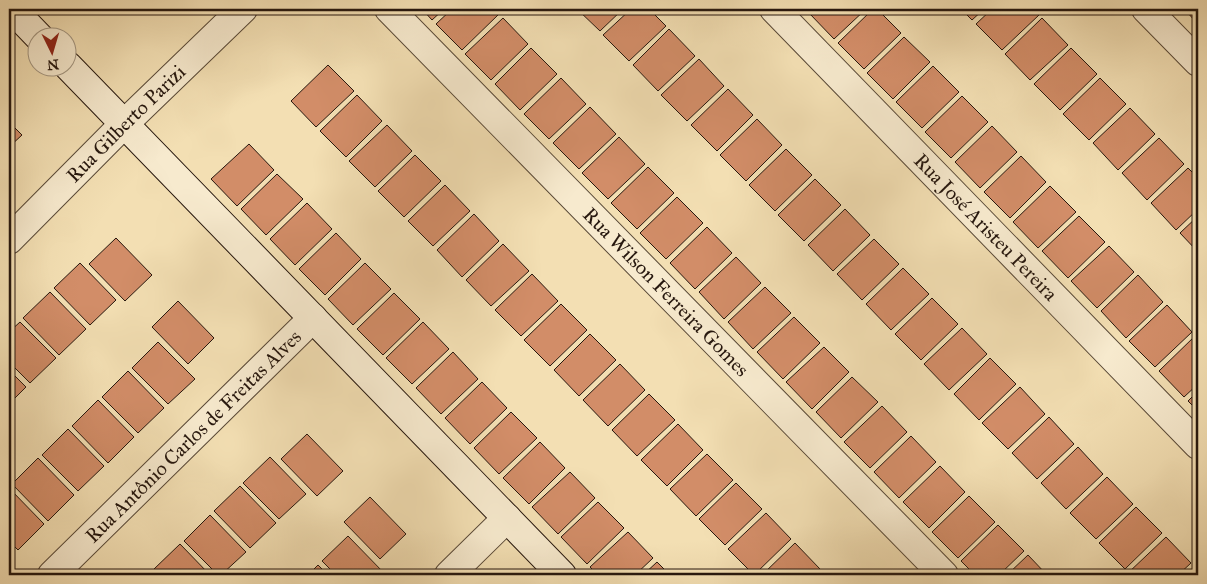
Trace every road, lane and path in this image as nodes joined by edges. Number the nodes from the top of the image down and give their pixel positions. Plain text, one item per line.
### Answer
1 (12, 9) edge
2 (243, 9) edge
3 (389, 9) edge
4 (774, 9) edge
5 (1146, 9) edge
6 (30, 28) edge
7 (1198, 62) edge
8 (78, 76) edge
9 (124, 124) junction
10 (9, 240) edge
11 (313, 318) junction
12 (1198, 445) edge
13 (507, 518) junction
14 (52, 575) edge
15 (449, 575) edge
16 (562, 575) edge
17 (944, 575) edge

1 - 6 street
2 - 9 street, Rua Gilberto Parizi
3 - 17 street, Rua Wilson Ferreira Gomes
4 - 12 street, Rua José Aristeu Pereira
5 - 7 street
8 - 9 street
9 - 10 street, Rua Gilberto Parizi
9 - 11 street
11 - 13 street
11 - 14 street, Rua Antônio Carlos de Freitas Alves
13 - 15 street
13 - 16 street

